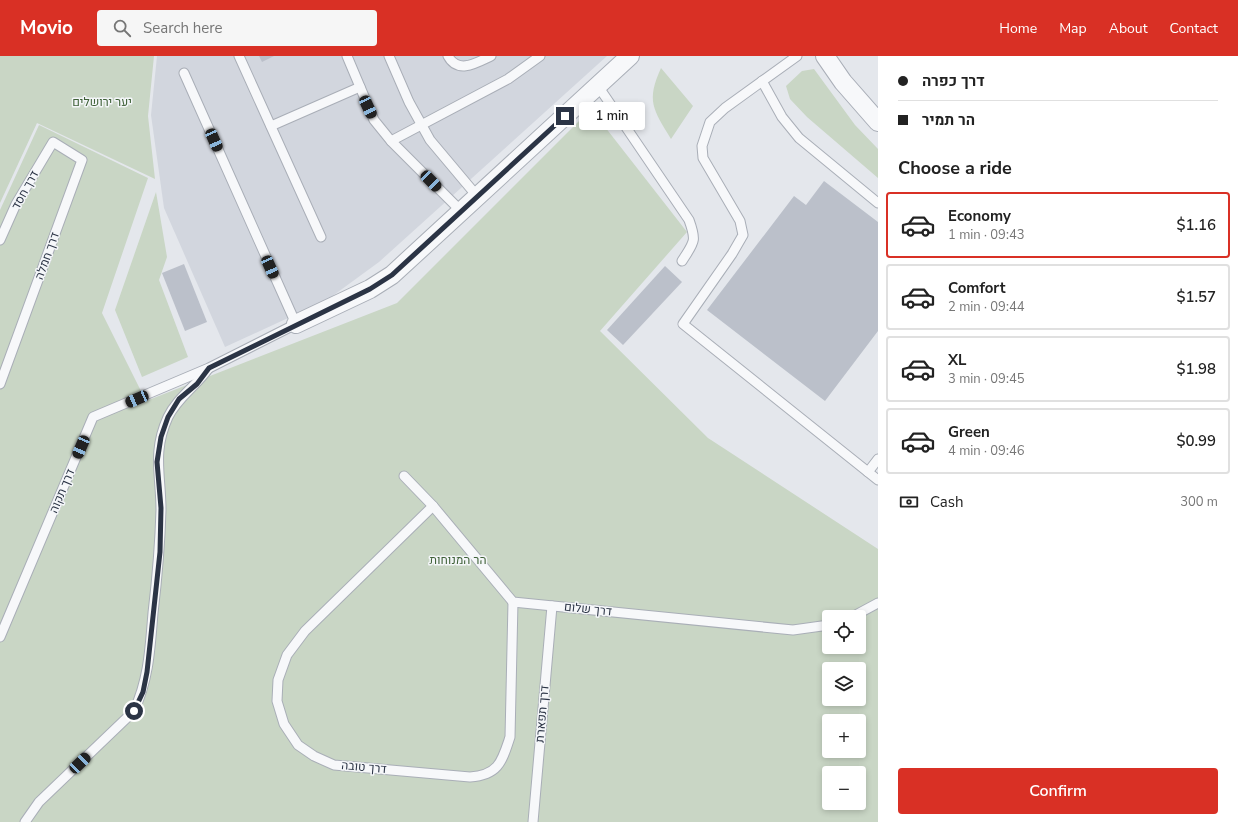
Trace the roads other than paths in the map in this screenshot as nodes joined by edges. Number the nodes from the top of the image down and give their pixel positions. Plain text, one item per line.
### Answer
1 (239, 56) edge
2 (347, 56) edge
3 (389, 56) edge
4 (448, 56) edge
5 (491, 56) edge
6 (540, 56) edge
7 (630, 56) edge
8 (797, 56) edge
9 (825, 56) edge
10 (184, 73) dead end
11 (762, 81) junction
12 (598, 86) junction
13 (360, 87) junction
14 (878, 122) edge
15 (421, 125) junction
16 (271, 126) junction
17 (391, 140) junction
18 (53, 142) joint
19 (477, 196) junction
20 (878, 203) edge
21 (461, 211) junction
22 (320, 237) dead end
23 (0, 240) edge
24 (682, 261) dead end
25 (296, 324) junction
26 (209, 368) junction
27 (0, 384) edge
28 (878, 459) edge
29 (868, 472) junction
30 (404, 476) dead end
31 (878, 480) edge
32 (433, 506) junction
33 (513, 602) junction
34 (878, 603) edge
35 (552, 606) junction
36 (865, 610) edge
37 (822, 626) edge
38 (0, 637) edge
39 (25, 822) edge
40 (533, 822) edge

1 - 16 lane
2 - 13 lane
3 - 15 lane
4 - 5 lane
6 - 15 lane
7 - 12 street
8 - 11 lane
9 - 14 street
10 - 25 lane
11 - 20 lane
11 - 29 lane
12 - 19 street
12 - 24 lane
13 - 16 lane
13 - 17 lane
15 - 17 lane
15 - 19 lane
16 - 22 lane
17 - 21 lane
18 - 23 lane, דרך חסד
18 - 27 lane, דרך חמלה
19 - 21 street
21 - 25 street
25 - 26 lane, דרך תקוה
26 - 38 lane, דרך תקוה
26 - 39 lane
28 - 29 lane
29 - 31 lane
30 - 32 lane
32 - 33 lane
32 - 33 lane, דרך טובה
33 - 35 lane, דרך שלום
34 - 36 lane
35 - 37 lane, דרך שלום
35 - 40 lane, דרך תפארת

